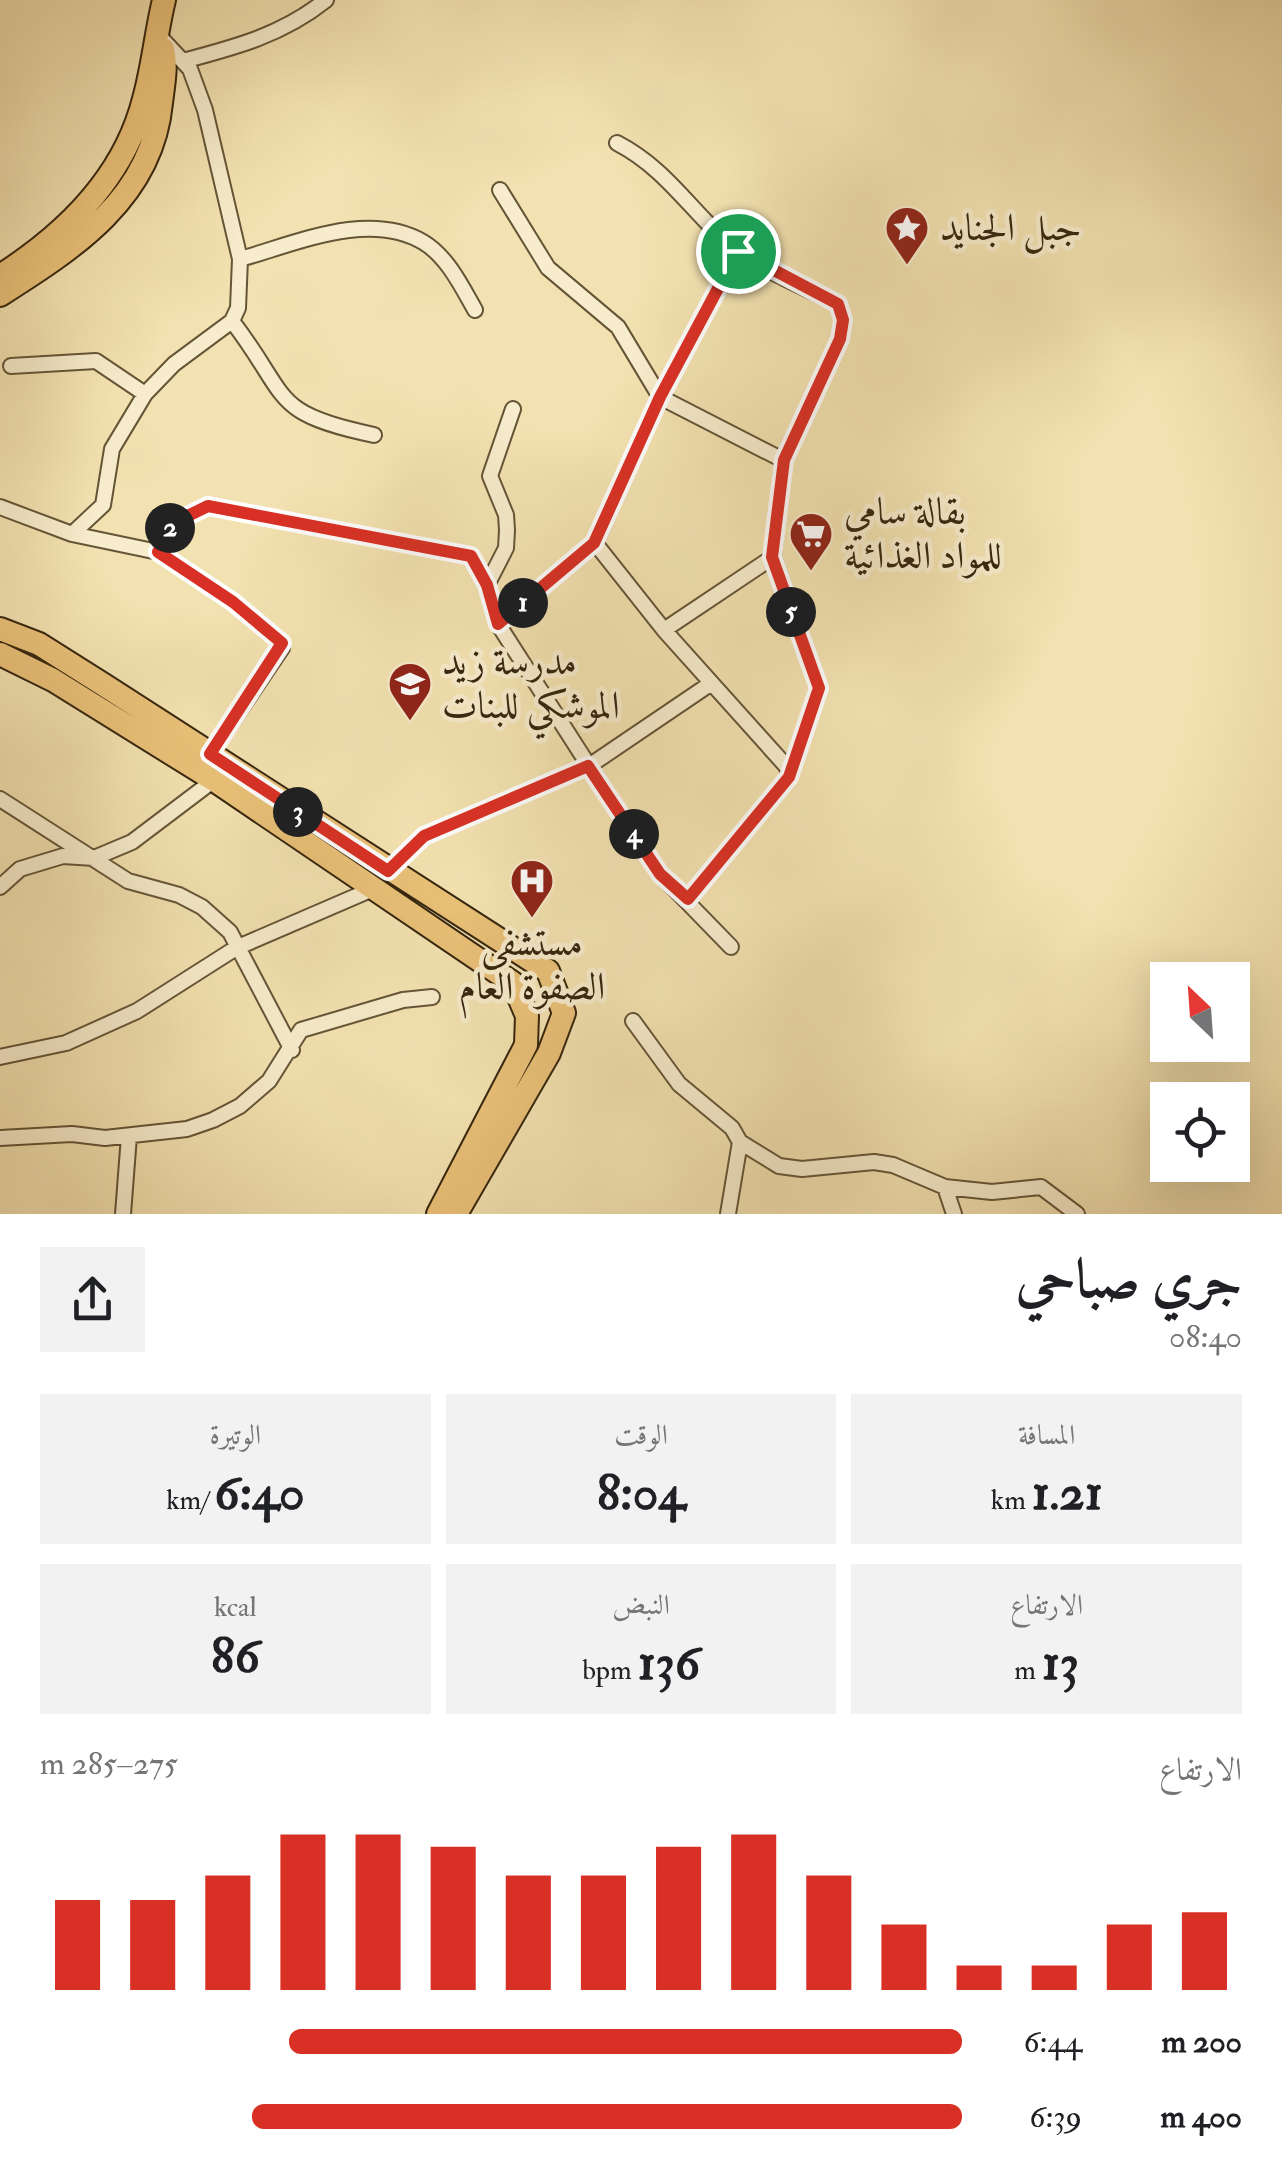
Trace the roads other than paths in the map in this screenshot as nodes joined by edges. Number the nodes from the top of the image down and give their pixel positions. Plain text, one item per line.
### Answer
1 (164, 0) edge
2 (326, 0) edge
3 (156, 35) junction
4 (183, 61) junction
5 (618, 143) dead end
6 (500, 190) dead end
7 (738, 251) junction
8 (240, 259) junction
9 (0, 276) edge
10 (0, 295) edge
11 (475, 310) dead end
12 (232, 322) junction
13 (11, 366) dead end
14 (145, 394) junction
15 (660, 397) junction
16 (513, 409) dead end
17 (374, 435) dead end
18 (784, 460) junction
19 (0, 507) edge
20 (72, 534) junction
21 (594, 543) junction
22 (158, 552) junction
23 (772, 557) junction
24 (487, 585) junction
25 (498, 624) junction
26 (0, 629) edge
27 (664, 630) junction
28 (0, 654) edge
29 (710, 684) junction
30 (210, 754) junction
31 (588, 766) junction
32 (789, 777) junction
33 (214, 780) junction
34 (0, 799) edge
35 (94, 858) junction
36 (382, 880) junction
37 (0, 887) edge
38 (688, 899) junction
39 (731, 947) dead end
40 (236, 948) junction
41 (432, 998) dead end
42 (634, 1021) dead end
43 (292, 1050) junction
44 (0, 1057) edge
45 (129, 1136) junction
46 (0, 1138) edge
47 (740, 1142) junction
48 (945, 1187) junction
49 (123, 1214) edge
50 (438, 1214) edge
51 (456, 1214) edge
52 (728, 1214) edge
53 (954, 1214) edge
54 (1077, 1214) edge

1 - 3 main road
2 - 4 street
3 - 4 street
3 - 9 main road
3 - 10 main road
4 - 8 street
5 - 7 street
6 - 15 street
7 - 15 street
7 - 18 street
8 - 11 street
8 - 12 street
12 - 14 street
12 - 17 street
13 - 14 street
14 - 20 street
15 - 18 street
15 - 21 street
16 - 24 street
18 - 23 street
19 - 20 street
20 - 22 street
21 - 25 street
21 - 27 street
22 - 24 street
22 - 30 street
23 - 27 street
23 - 32 street
24 - 25 street
25 - 31 street
26 - 30 main road
27 - 29 street
28 - 33 main road
29 - 31 street
29 - 32 street
30 - 36 main road
31 - 36 street
31 - 38 street
32 - 38 street
33 - 35 street
33 - 36 main road
34 - 35 street
35 - 37 street
35 - 40 street
36 - 40 street
36 - 50 main road
36 - 51 main road
38 - 39 street
40 - 43 street
40 - 44 street
41 - 43 street
42 - 47 street
43 - 45 street
45 - 46 street
45 - 49 street
47 - 48 street
47 - 52 street
48 - 53 street
48 - 54 street

